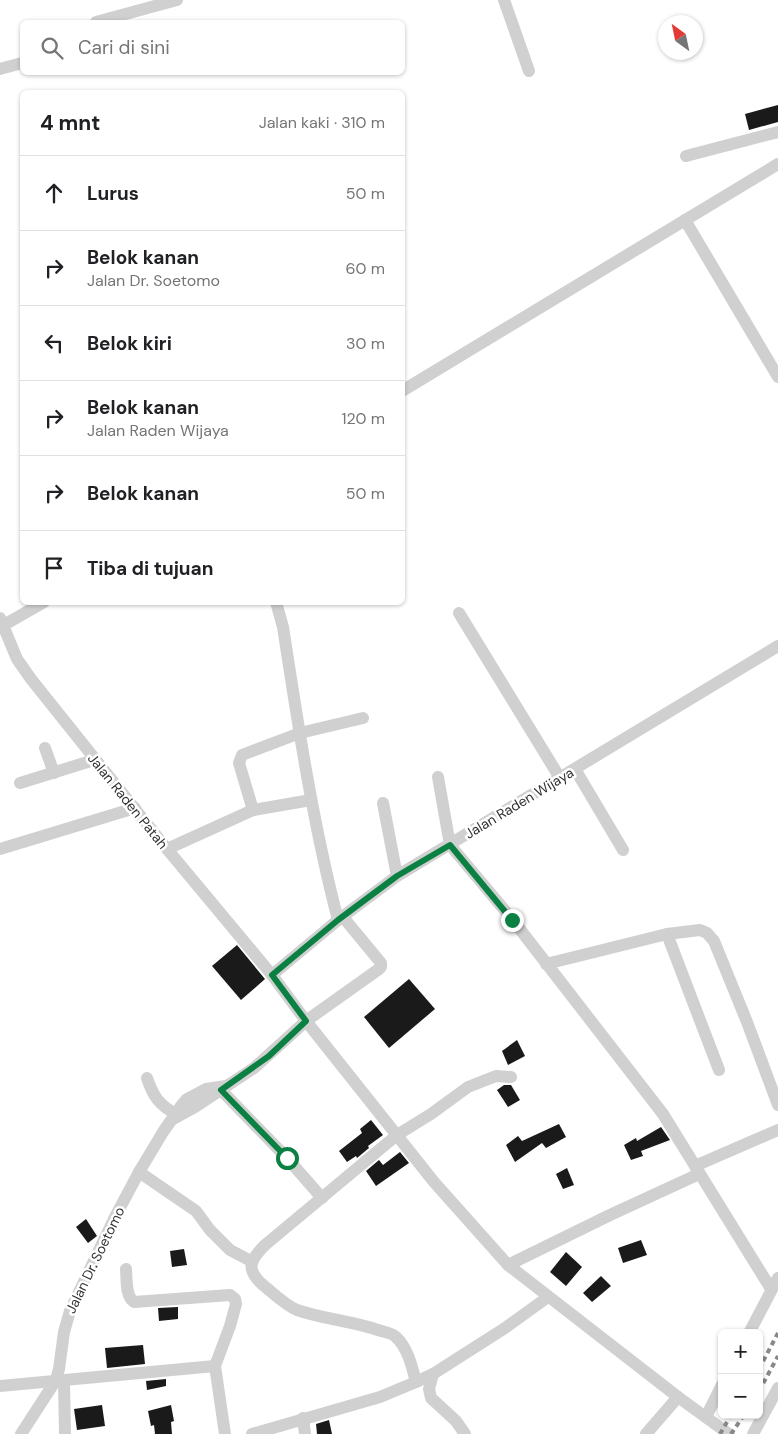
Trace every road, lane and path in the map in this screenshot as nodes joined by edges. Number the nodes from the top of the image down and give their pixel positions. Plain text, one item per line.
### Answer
1 (177, 0) edge
2 (504, 0) edge
3 (103, 20) edge
4 (20, 64) edge
5 (0, 69) edge
6 (529, 71) dead end
7 (778, 132) edge
8 (686, 156) dead end
9 (778, 164) edge
10 (685, 220) junction
11 (778, 377) edge
12 (405, 389) edge
13 (38, 605) edge
14 (277, 605) edge
15 (458, 613) dead end
16 (1, 622) edge
17 (778, 646) edge
18 (364, 718) dead end
19 (300, 733) junction
20 (45, 748) dead end
21 (94, 760) junction
22 (575, 769) junction
23 (54, 773) junction
24 (438, 777) dead end
25 (560, 778) junction
26 (20, 783) dead end
27 (311, 800) junction
28 (383, 803) dead end
29 (135, 808) junction
30 (253, 810) junction
31 (450, 845) junction
32 (0, 849) edge
33 (167, 849) junction
34 (623, 850) dead end
35 (397, 876) junction
36 (340, 918) junction
37 (667, 934) junction
38 (546, 964) junction
39 (272, 975) junction
40 (306, 1021) junction
41 (719, 1070) dead end
42 (511, 1077) dead end
43 (148, 1078) dead end
44 (223, 1088) junction
45 (778, 1105) edge
46 (175, 1116) junction
47 (778, 1130) edge
48 (397, 1135) junction
49 (697, 1170) junction
50 (140, 1172) junction
51 (322, 1198) junction
52 (251, 1261) junction
53 (508, 1265) junction
54 (126, 1269) dead end
55 (775, 1284) edge
56 (548, 1297) junction
57 (751, 1329) edge
58 (215, 1366) junction
59 (433, 1374) junction
60 (60, 1380) junction
61 (416, 1382) junction
62 (0, 1386) edge
63 (778, 1388) edge
64 (718, 1393) edge
65 (678, 1396) junction
66 (706, 1417) junction
67 (303, 1418) junction
68 (21, 1434) edge
69 (65, 1434) edge
70 (225, 1434) edge
71 (252, 1434) edge
72 (305, 1434) edge
73 (465, 1434) edge
74 (646, 1434) edge
75 (729, 1434) edge
76 (753, 1434) edge

1 - 3 street
2 - 6 street
4 - 5 street
7 - 8 street
9 - 10 street
10 - 11 street
10 - 12 street
13 - 16 street
14 - 19 street
15 - 25 street
16 - 21 street, Jalan Raden Patah
17 - 22 street, Jalan Raden Wijaya
18 - 19 street
19 - 27 street
19 - 30 street
20 - 23 street
21 - 23 street
21 - 29 street, Jalan Raden Patah
22 - 25 street, Jalan Raden Wijaya
22 - 34 street
23 - 26 street
24 - 31 street
25 - 31 street, Jalan Raden Wijaya
27 - 30 street
27 - 36 street
28 - 35 street
29 - 32 street
29 - 33 street, Jalan Raden Patah
30 - 33 street
31 - 35 street, Jalan Raden Wijaya
31 - 38 street
33 - 39 street, Jalan Raden Patah
35 - 36 street, Jalan Raden Wijaya
36 - 39 street, Jalan Raden Wijaya
36 - 40 street, Jalan Dr. Soetomo
37 - 38 street
37 - 41 street
37 - 45 street
38 - 49 street
39 - 40 street, Jalan Raden Patah
40 - 44 street, Jalan Dr. Soetomo
40 - 48 street, Jalan Raden Patah
42 - 48 street
43 - 46 street
44 - 46 street, Jalan Dr. Soetomo
44 - 51 street
46 - 50 street, Jalan Dr. Soetomo
47 - 49 street
48 - 51 street
48 - 53 street, Jalan Raden Patah
49 - 53 street
49 - 55 street
50 - 52 street
50 - 60 street, Jalan Dr. Soetomo
51 - 52 street
52 - 61 street
53 - 56 street, Jalan Raden Patah
54 - 58 street
55 - 57 street
56 - 59 street
56 - 65 street, Jalan Raden Patah
58 - 60 street
58 - 70 street
59 - 61 street
59 - 73 street
60 - 62 street
60 - 68 street, Jalan Dr. Soetomo
60 - 69 street
61 - 67 street
63 - 76 street
64 - 66 street
65 - 66 street, Jalan Raden Patah
65 - 74 street
66 - 75 street, Jalan Raden Patah
67 - 71 street
67 - 72 street

